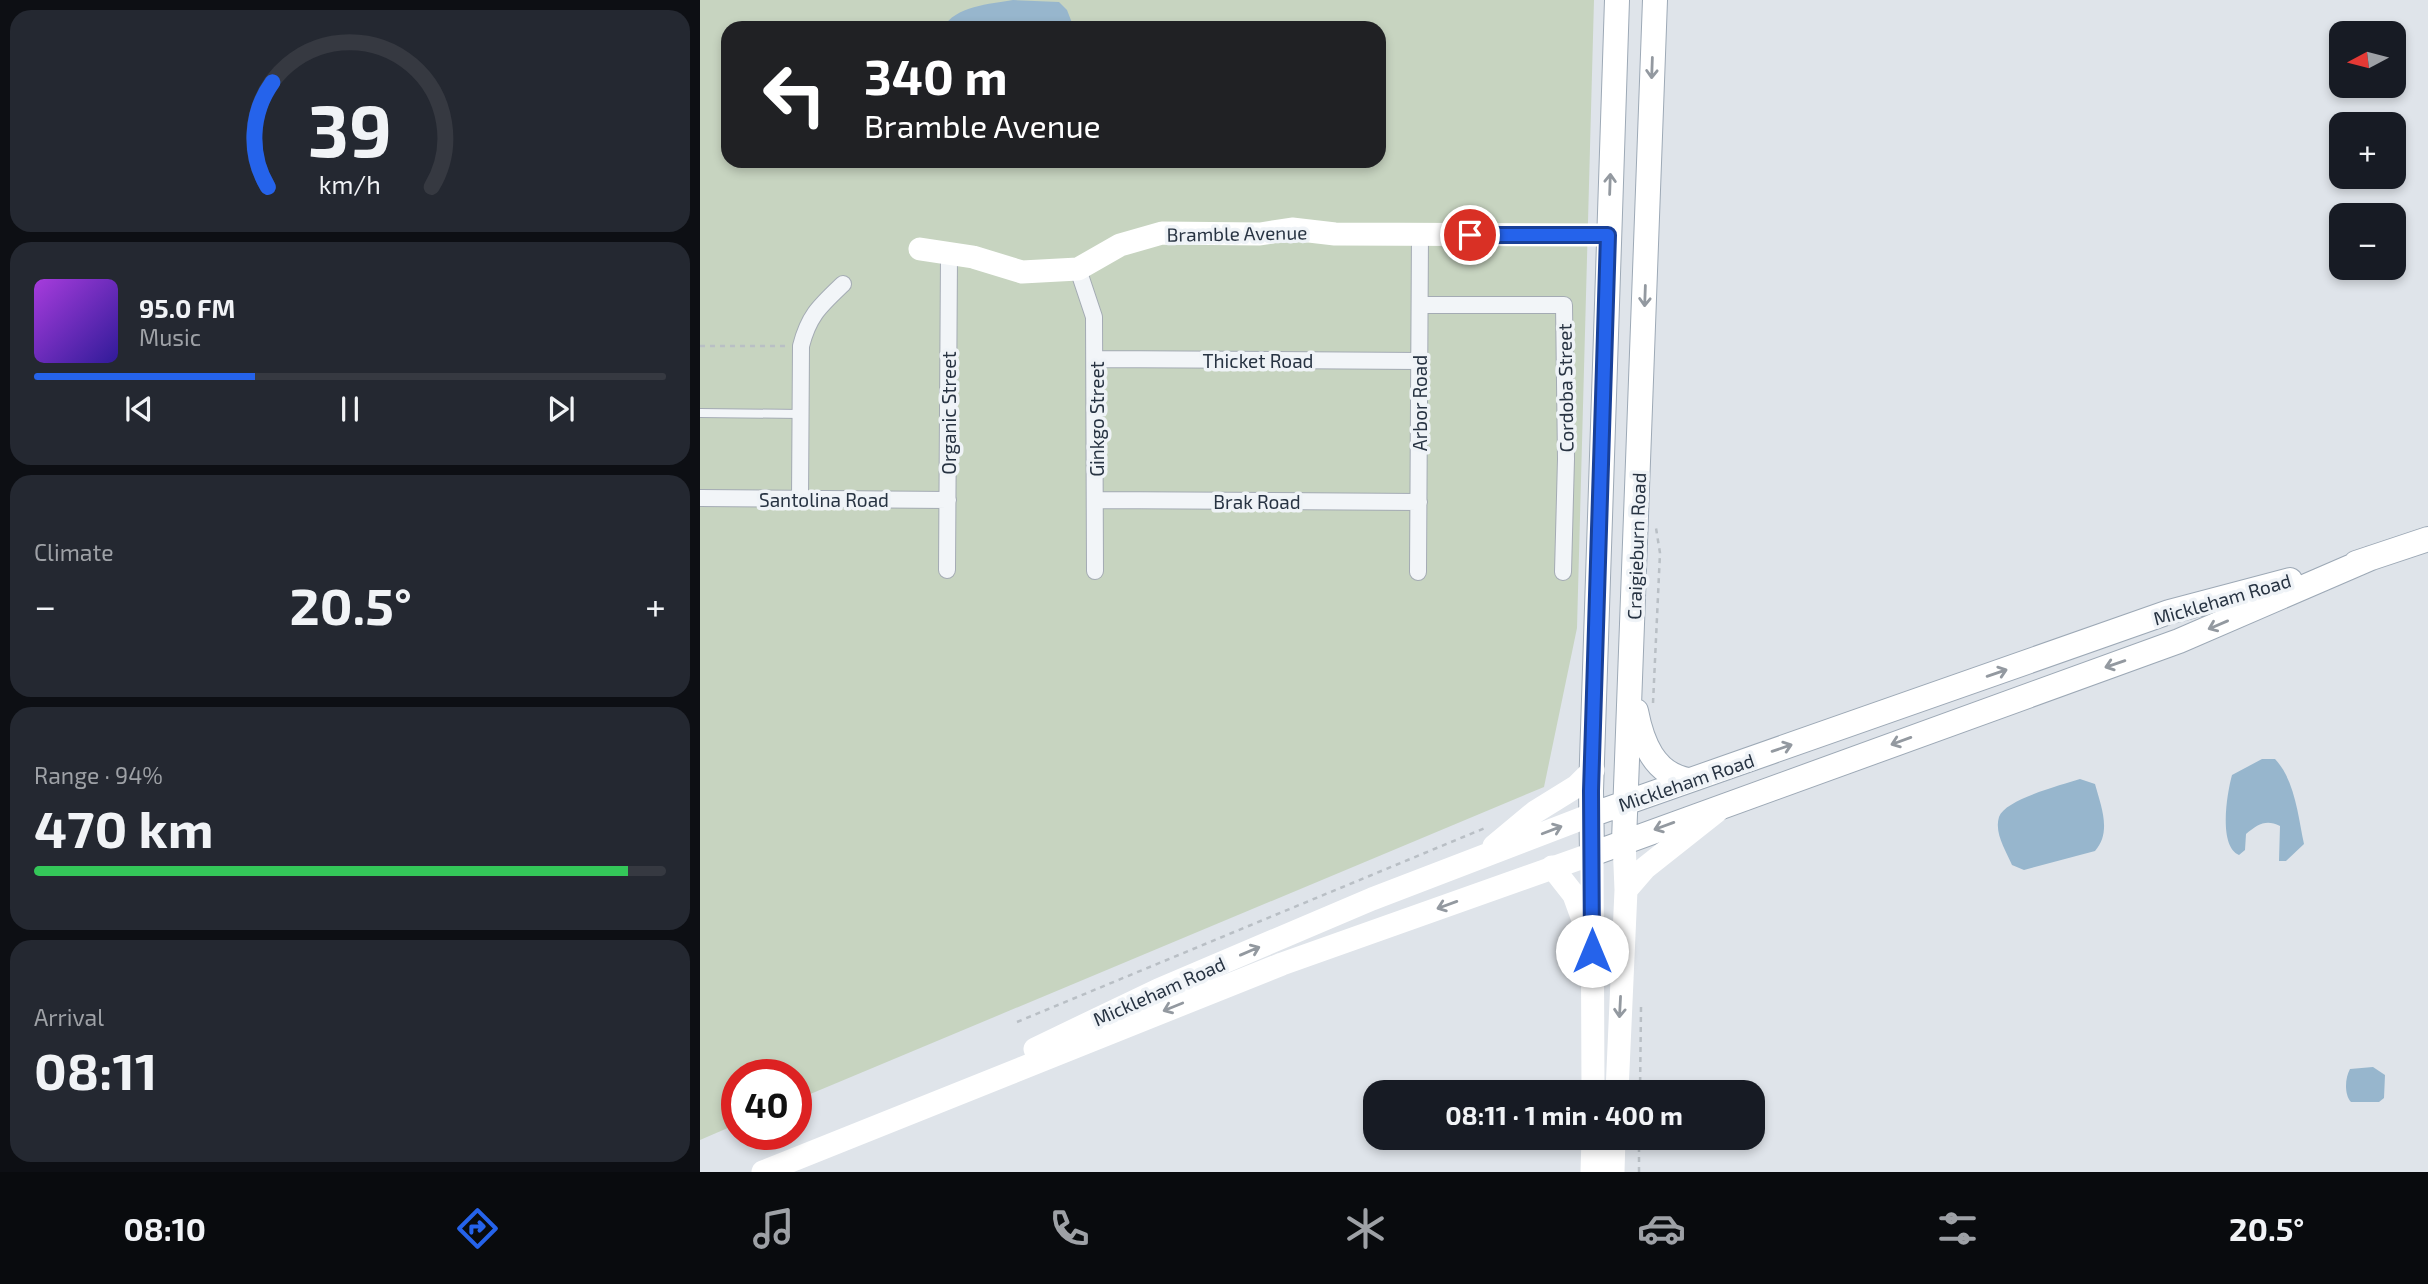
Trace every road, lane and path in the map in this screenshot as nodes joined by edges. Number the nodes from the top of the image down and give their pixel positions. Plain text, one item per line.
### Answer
1 (1617, 0) edge
2 (1655, 0) edge
3 (1420, 234) junction
4 (1608, 235) junction
5 (920, 249) dead end
6 (948, 256) junction
7 (1078, 269) junction
8 (843, 284) dead end
9 (1420, 305) junction
10 (700, 346) edge
11 (801, 346) junction
12 (1096, 359) junction
13 (1419, 361) junction
14 (700, 413) edge
15 (801, 414) junction
16 (700, 498) edge
17 (800, 499) junction
18 (947, 500) junction
19 (1095, 500) junction
20 (1419, 502) junction
21 (1654, 519) dead end
22 (2428, 539) edge
23 (2371, 558) junction
24 (947, 570) dead end
25 (1095, 571) dead end
26 (1418, 572) dead end
27 (1563, 572) dead end
28 (1631, 679) junction
29 (1653, 706) dead end
30 (1592, 770) junction
31 (1688, 780) junction
32 (1625, 802) junction
33 (1725, 804) junction
34 (1591, 815) junction
35 (1487, 827) dead end
36 (1624, 841) junction
37 (1592, 853) junction
38 (1481, 857) junction
39 (1552, 867) junction
40 (1626, 890) junction
41 (1592, 951) junction
42 (1641, 1007) dead end
43 (1017, 1022) dead end
44 (1593, 1080) edge
45 (1617, 1080) edge
46 (1640, 1080) edge
47 (946, 1098) junction
48 (1593, 1150) edge
49 (1614, 1150) edge
50 (1639, 1150) edge
51 (763, 1172) edge
52 (1592, 1172) edge
53 (1613, 1172) edge
54 (1639, 1172) edge

4 -> 1 main road, Craigieburn Road
2 -> 28 main road, Craigieburn Road
3 - 4 main road, Bramble Avenue
3 - 7 main road, Bramble Avenue
3 - 9 street, Arbor Road
4 - 30 main road, Craigieburn Road
5 - 6 main road, Bramble Avenue
6 - 7 main road, Bramble Avenue
6 - 18 street, Organic Street
7 - 12 street, Ginkgo Street
8 - 11 street
9 - 13 street, Arbor Road
9 - 27 street, Cordoba Street
10 - 11 path
11 - 15 street
12 - 13 street, Thicket Road
12 - 19 street, Ginkgo Street
13 - 20 street, Arbor Road
14 - 15 lane
15 - 17 street
16 - 17 street, Santolina Road
17 - 18 street, Santolina Road
18 - 24 street, Organic Street
19 - 20 street, Brak Road
19 - 25 street, Ginkgo Street
20 - 26 street, Arbor Road
21 - 29 path
22 - 23 main road, Mickleham Road
31 -> 23 main road, Mickleham Road
23 -> 33 main road, Mickleham Road
28 - 31 main road
28 - 32 main road, Craigieburn Road
30 - 34 main road, Craigieburn Road
30 - 38 main road
31 - 32 main road, Mickleham Road
32 - 34 main road, Mickleham Road
32 - 36 main road, Craigieburn Road
33 -> 36 main road, Mickleham Road
33 - 40 main road
34 - 37 main road, Craigieburn Road
38 -> 34 main road, Mickleham Road
35 - 43 path
36 - 37 main road, Mickleham Road
36 - 40 main road, Craigieburn Road
37 - 39 main road, Mickleham Road
37 - 41 main road, Craigieburn Road
47 -> 38 main road, Mickleham Road
39 - 41 main road
39 -> 47 main road, Mickleham Road
40 -> 45 main road, Craigieburn Road
41 - 44 main road, Craigieburn Road
42 - 46 path
47 - 51 main road, Mickleham Road
48 - 52 main road
49 - 53 main road
50 - 54 path

